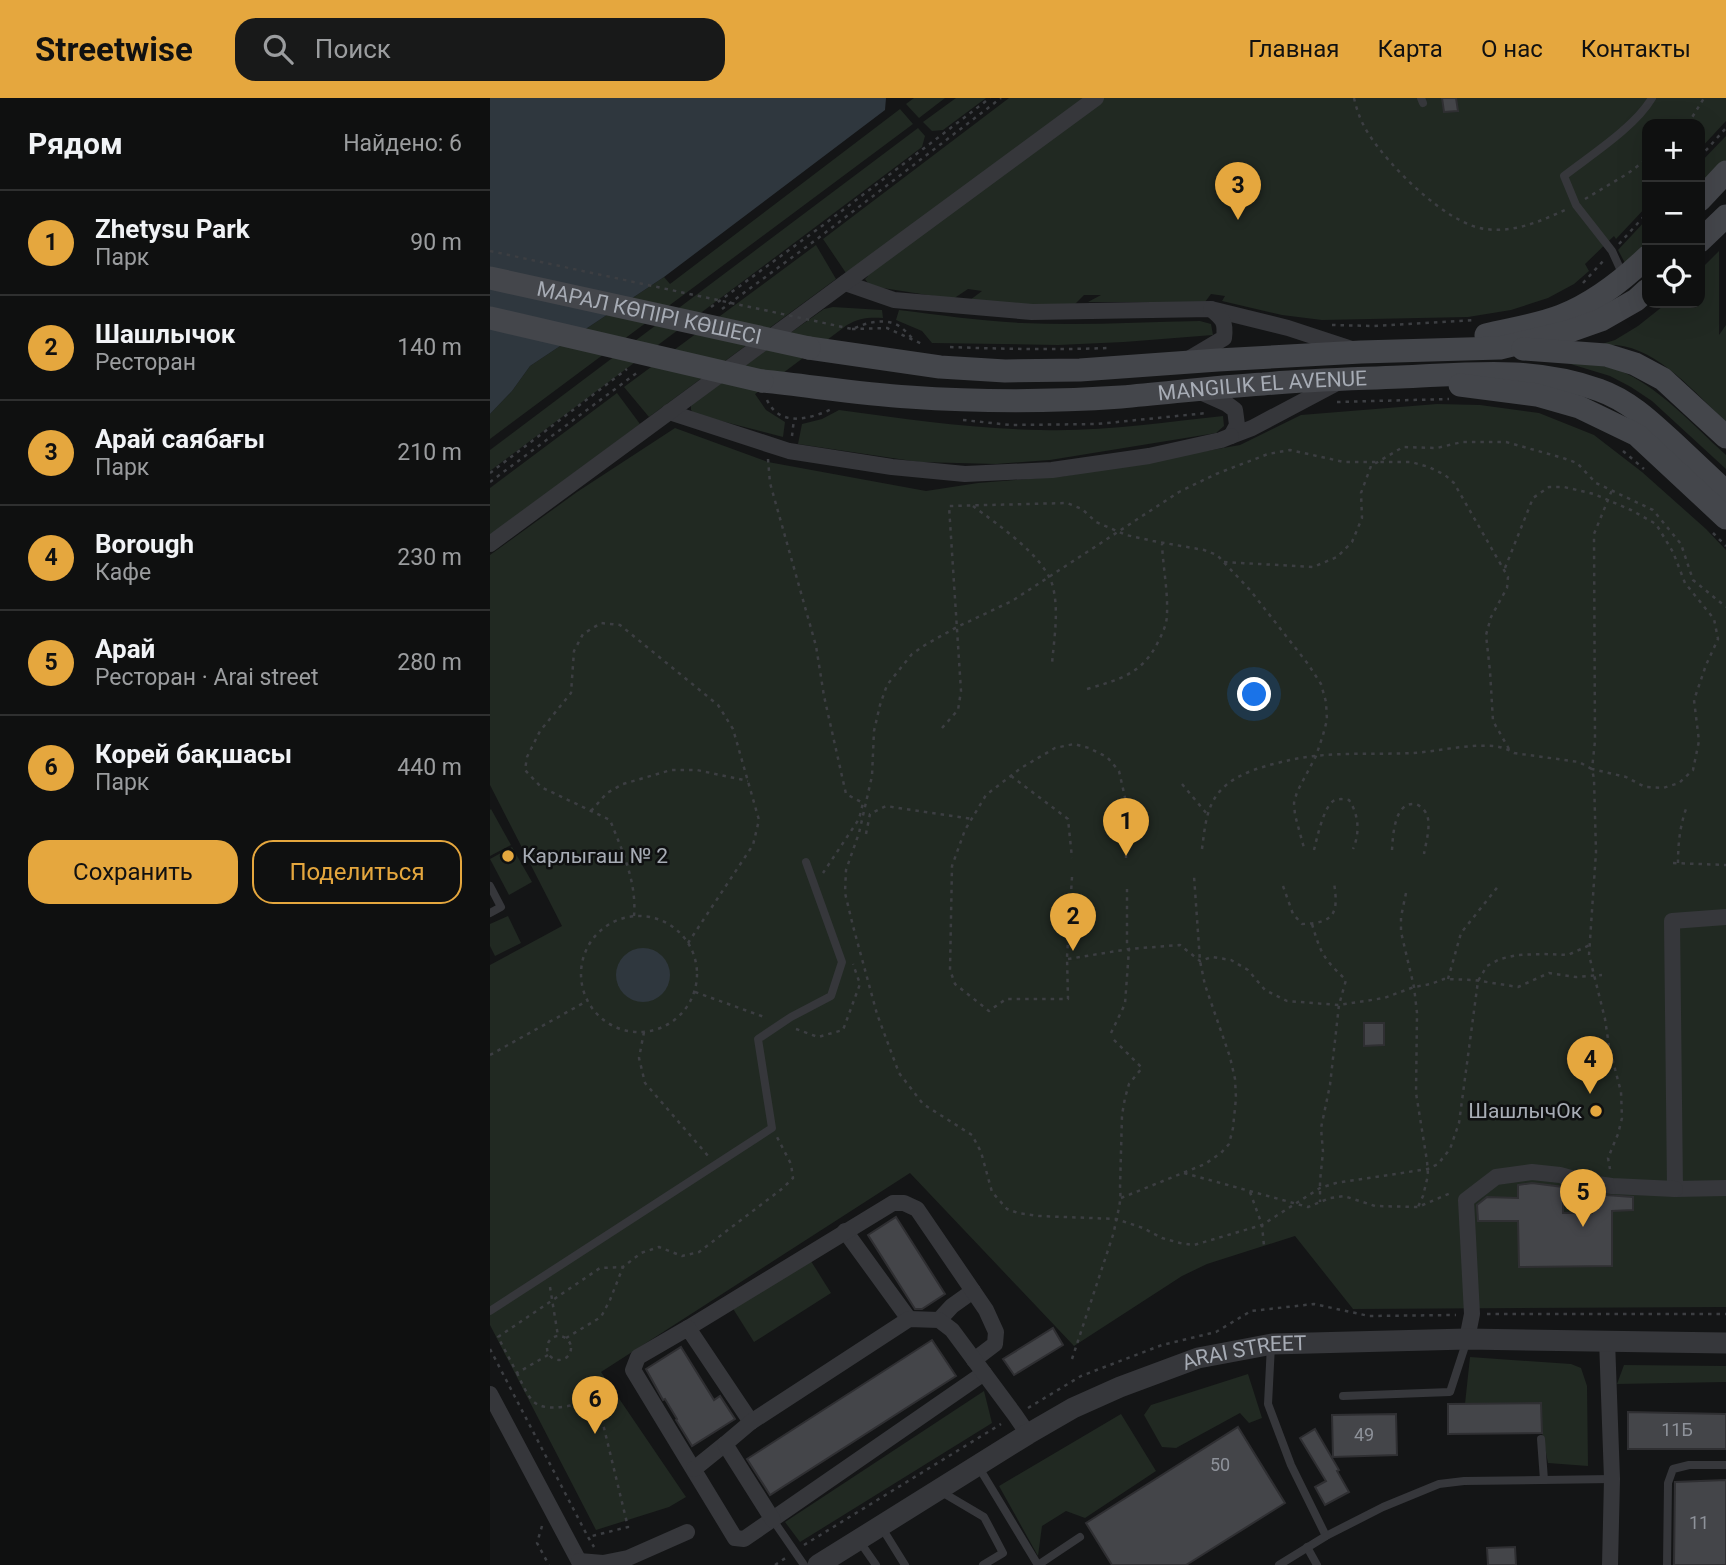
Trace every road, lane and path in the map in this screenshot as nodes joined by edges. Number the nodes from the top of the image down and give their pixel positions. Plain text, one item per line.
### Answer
1 (990, 98) edge
2 (1001, 98) edge
3 (1096, 98) edge
4 (1354, 98) edge
5 (1651, 98) edge
6 (1704, 98) edge
7 (1691, 119) edge
8 (1726, 128) edge
9 (1705, 151) edge
10 (1642, 163) edge
11 (1726, 172) edge
12 (1705, 195) edge
13 (1576, 205) junction
14 (1726, 216) edge
15 (1642, 218) edge
16 (1705, 236) edge
17 (490, 251) edge
18 (1612, 251) junction
19 (1642, 262) edge
20 (490, 278) edge
21 (1625, 278) junction
22 (845, 283) junction
23 (1581, 286) dead end
24 (1642, 295) edge
25 (1211, 309) junction
26 (717, 312) dead end
27 (704, 313) dead end
28 (490, 318) edge
29 (1477, 320) dead end
30 (1322, 325) dead end
31 (852, 329) junction
32 (915, 341) junction
33 (932, 346) dead end
34 (941, 347) dead end
35 (1115, 347) dead end
36 (809, 348) joint
37 (1500, 348) junction
38 (1372, 352) junction
39 (1182, 363) junction
40 (629, 368) dead end
41 (640, 370) dead end
42 (1398, 377) junction
43 (1346, 379) junction
44 (763, 386) junction
45 (1196, 390) junction
46 (841, 405) dead end
47 (669, 412) junction
48 (1231, 436) junction
49 (1726, 437) edge
50 (767, 453) dead end
51 (1377, 463) junction
52 (490, 473) edge
53 (490, 482) edge
54 (1612, 490) junction
55 (1726, 492) edge
56 (1608, 500) junction
57 (974, 506) junction
58 (1726, 518) edge
59 (1119, 531) junction
60 (1162, 542) junction
61 (490, 544) edge
62 (1224, 562) junction
63 (1504, 569) junction
64 (1048, 578) junction
65 (1726, 607) edge
66 (957, 627) junction
67 (1052, 664) dead end
68 (1087, 689) dead end
69 (942, 728) dead end
70 (1509, 749) junction
71 (1315, 756) junction
72 (1592, 769) junction
73 (1011, 776) junction
74 (748, 781) junction
75 (1182, 784) dead end
76 (1687, 806) dead end
77 (592, 811) junction
78 (1207, 814) junction
79 (972, 819) junction
80 (866, 834) dead end
81 (1304, 848) dead end
82 (1202, 849) dead end
83 (1353, 849) dead end
84 (1314, 850) dead end
85 (1392, 850) dead end
86 (1424, 854) dead end
87 (1072, 858) dead end
88 (1126, 858) dead end
89 (806, 862) dead end
90 (1726, 864) edge
91 (821, 876) dead end
92 (1194, 876) dead end
93 (1072, 877) dead end
94 (1334, 883) dead end
95 (1500, 884) dead end
96 (490, 886) edge
97 (1283, 886) dead end
98 (1127, 889) dead end
99 (1406, 893) dead end
100 (490, 913) edge
101 (634, 916) junction
102 (1726, 917) edge
103 (1312, 923) junction
104 (688, 943) junction
105 (1590, 945) junction
106 (1129, 949) junction
107 (1068, 959) junction
108 (852, 960) dead end
109 (1200, 961) junction
110 (1594, 975) junction
111 (1602, 975) dead end
112 (1448, 979) junction
113 (1478, 981) junction
114 (1413, 987) junction
115 (695, 992) junction
116 (587, 1001) junction
117 (1339, 1005) junction
118 (782, 1023) junction
119 (644, 1032) junction
120 (1111, 1033) dead end
121 (1112, 1039) dead end
122 (490, 1055) edge
123 (772, 1128) junction
124 (716, 1165) junction
125 (1428, 1168) junction
126 (1184, 1173) junction
127 (1622, 1186) junction
128 (1320, 1188) junction
129 (1726, 1188) edge
130 (1675, 1189) junction
131 (1250, 1191) junction
132 (1121, 1198) junction
133 (1466, 1200) junction
134 (1320, 1202) junction
135 (1297, 1203) junction
136 (1418, 1207) junction
137 (1116, 1219) junction
138 (1262, 1225) junction
139 (845, 1231) junction
140 (1264, 1246) dead end
141 (623, 1267) junction
142 (973, 1290) junction
143 (553, 1299) junction
144 (490, 1311) edge
145 (909, 1319) junction
146 (939, 1320) junction
147 (688, 1328) junction
148 (558, 1336) junction
149 (566, 1338) junction
150 (1467, 1339) junction
151 (1607, 1340) junction
152 (1726, 1343) edge
153 (1272, 1344) junction
154 (490, 1349) edge
155 (548, 1354) junction
156 (1072, 1359) dead end
157 (979, 1366) junction
158 (517, 1373) junction
159 (490, 1394) edge
160 (1343, 1396) dead end
161 (751, 1422) junction
162 (1028, 1434) junction
163 (1541, 1439) dead end
164 (725, 1444) junction
165 (1726, 1465) edge
166 (978, 1466) junction
167 (694, 1469) junction
168 (1612, 1479) junction
169 (1544, 1480) junction
170 (938, 1490) junction
171 (773, 1520) junction
172 (880, 1525) junction
173 (542, 1527) dead end
174 (687, 1532) dead end
175 (1326, 1536) junction
176 (588, 1537) junction
177 (1080, 1537) dead end
178 (858, 1539) junction
179 (1307, 1547) junction
180 (580, 1563) edge
181 (603, 1563) junction
182 (549, 1565) edge
183 (804, 1565) edge
184 (818, 1565) edge
185 (876, 1565) edge
186 (905, 1565) edge
187 (983, 1565) edge
188 (1038, 1565) edge
189 (1279, 1565) edge
190 (1317, 1565) edge
191 (1610, 1565) edge
192 (1667, 1565) edge

1 - 27 path
2 - 26 path
3 - 22 street
4 - 13 path
5 - 13 lane
6 - 7 path
8 - 9 path
10 - 13 path
11 - 12 main road
13 - 18 lane
14 - 16 main road
15 - 18 path
17 - 31 path, bridge
18 - 21 lane
18 - 23 path
19 - 21 main road
20 - 36 main road, МАРАЛ КӨПІРІ КӨШЕСІ, bridge
21 - 38 main road
22 - 25 street
22 - 47 street
24 - 37 main road, MANGILIK EL AVENUE
25 - 38 street
25 - 39 street
28 - 44 main road, МАРАЛ КӨПІРІ КӨШЕСІ, bridge
29 - 30 path
31 - 32 path
31 - 32 path
32 - 33 path
34 - 35 path
36 - 39 main road, MANGILIK EL AVENUE
37 - 38 main road, MANGILIK EL AVENUE
37 - 49 main road
38 - 39 main road, MANGILIK EL AVENUE
40 - 52 path
41 - 53 path
42 - 43 main road, MANGILIK EL AVENUE
42 - 55 main road, MANGILIK EL AVENUE
42 - 58 main road
43 - 45 main road, MANGILIK EL AVENUE
43 - 48 street
44 - 45 main road, MANGILIK EL AVENUE
44 - 46 path
45 - 48 street
47 - 48 street
47 - 61 street
50 - 91 path
51 - 54 path
51 - 59 path
51 - 62 path
51 - 63 path
54 - 56 path
54 - 65 path
56 - 63 path
56 - 72 path
56 - 72 path
57 - 59 path
57 - 64 path
57 - 66 path
59 - 60 path
59 - 64 path
60 - 62 path
60 - 68 path
62 - 71 path
63 - 70 path
64 - 66 path
64 - 67 path
66 - 69 path
66 - 137 path
70 - 71 path
70 - 72 path
71 - 78 path
71 - 81 path
72 - 105 path
73 - 79 path
73 - 87 path
73 - 88 path
74 - 77 path
74 - 77 path
74 - 104 path
75 - 78 path
76 - 90 path
77 - 101 path
78 - 82 path
79 - 80 path
79 - 107 path
83 - 84 path
85 - 86 path
89 - 118 lane
92 - 109 path
93 - 107 path
94 - 103 path
95 - 112 path
96 - 100 lane
97 - 103 path
98 - 106 path
99 - 114 path
101 - 104 path
101 - 116 path
102 - 130 street
103 - 117 path
104 - 115 path
105 - 110 path
105 - 113 path
106 - 107 path
106 - 109 path
106 - 120 path
108 - 118 path
109 - 117 path
109 - 126 path
110 - 111 path
110 - 113 path
110 - 127 path
112 - 113 path
112 - 114 path
113 - 125 path
114 - 117 path
114 - 125 path
115 - 118 path
115 - 119 path
116 - 119 path
116 - 122 path
117 - 128 path
118 - 123 lane
119 - 124 path
121 - 132 path
123 - 124 lane
123 - 141 path
124 - 144 lane
125 - 128 path
125 - 136 path
126 - 131 path
126 - 132 path
127 - 130 street
127 - 133 street
128 - 134 path
128 - 135 path
129 - 130 street
131 - 135 path
131 - 138 path
132 - 137 path
133 - 136 path
133 - 150 street
134 - 135 path
134 - 136 path
135 - 138 path
137 - 138 path
137 - 156 path
138 - 140 path
139 - 142 street
139 - 145 street
139 - 147 street
141 - 143 path
141 - 149 path
142 - 146 street
142 - 157 street
143 - 148 path
143 - 158 path
145 - 146 street
145 - 161 street
146 - 157 street
147 - 161 street
147 - 167 street
148 - 149 path
148 - 155 path
149 - 155 path
150 - 151 street, ARAI STREET
150 - 153 street, ARAI STREET
150 - 160 lane
151 - 152 street, ARAI STREET
151 - 168 street
153 - 162 street, ARAI STREET
153 - 175 lane
154 - 176 path
155 - 158 path
157 - 162 street
157 - 171 street
158 - 176 path
159 - 180 street
161 - 164 street
162 - 166 street, ARAI STREET
163 - 169 lane
164 - 167 street
164 - 171 street
165 - 192 lane
166 - 170 street, ARAI STREET
166 - 188 lane
167 - 171 street
168 - 169 lane
168 - 191 street
169 - 175 lane
170 - 172 street, ARAI STREET
170 - 187 lane
171 - 183 lane
172 - 178 street, ARAI STREET
172 - 186 lane
173 - 182 path
174 - 181 street
175 - 179 lane
176 - 181 path
177 - 188 lane
178 - 184 street, ARAI STREET
178 - 185 lane
179 - 189 lane
179 - 190 lane
180 - 181 street

